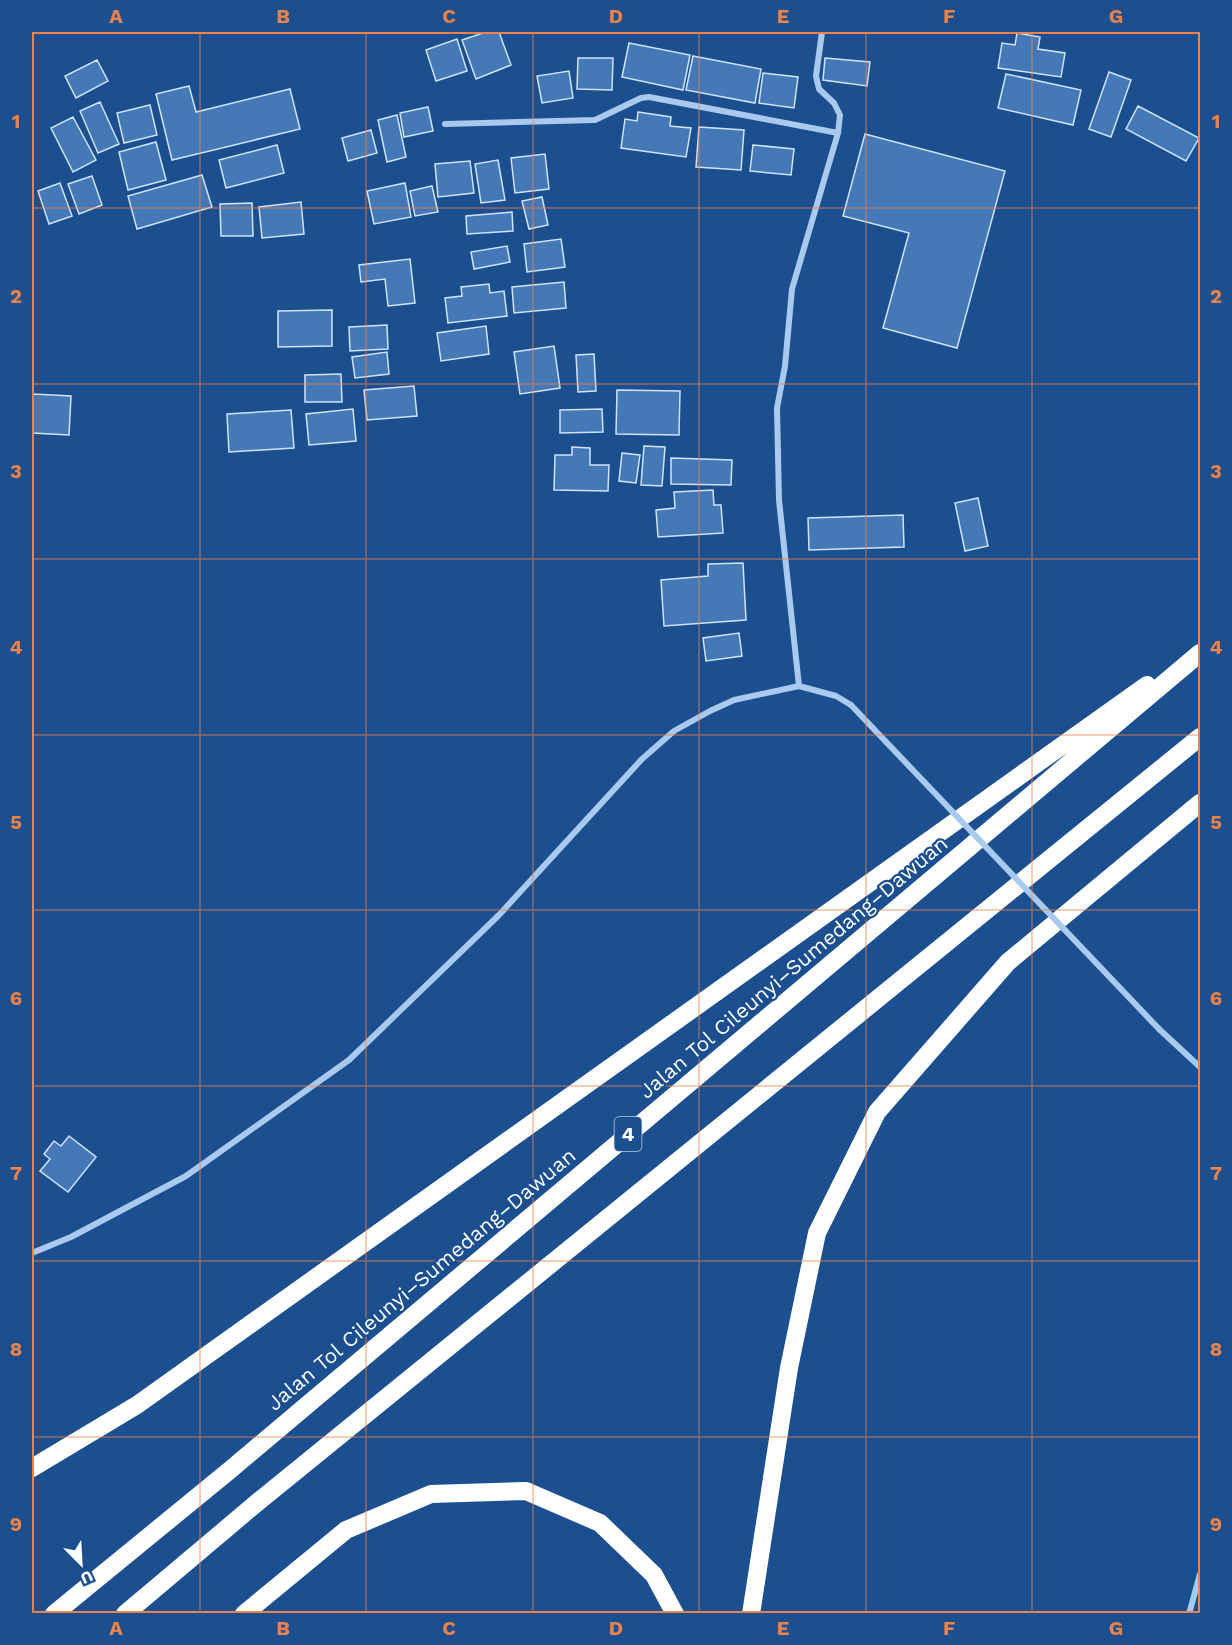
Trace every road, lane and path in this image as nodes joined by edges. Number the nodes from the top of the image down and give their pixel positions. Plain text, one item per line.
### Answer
1 (822, 32) edge
2 (446, 124) dead end
3 (838, 133) junction
4 (1200, 646) edge
5 (1200, 653) edge
6 (799, 686) junction
7 (1200, 737) edge
8 (1200, 803) edge
9 (1200, 1067) edge
10 (32, 1254) edge
11 (32, 1468) edge
12 (1200, 1574) edge
13 (54, 1614) edge
14 (125, 1614) edge
15 (244, 1614) edge
16 (675, 1614) edge
17 (751, 1614) edge
18 (1189, 1614) edge

1 - 3 street
2 - 3 street
3 - 6 street
4 - 11 highway
5 - 13 highway, Jalan Tol Cileunyi–Sumedang–Dawuan / 4
6 - 9 street, bridge
6 - 10 street
7 - 14 highway, 4
8 - 17 highway
12 - 18 street
15 - 16 highway

